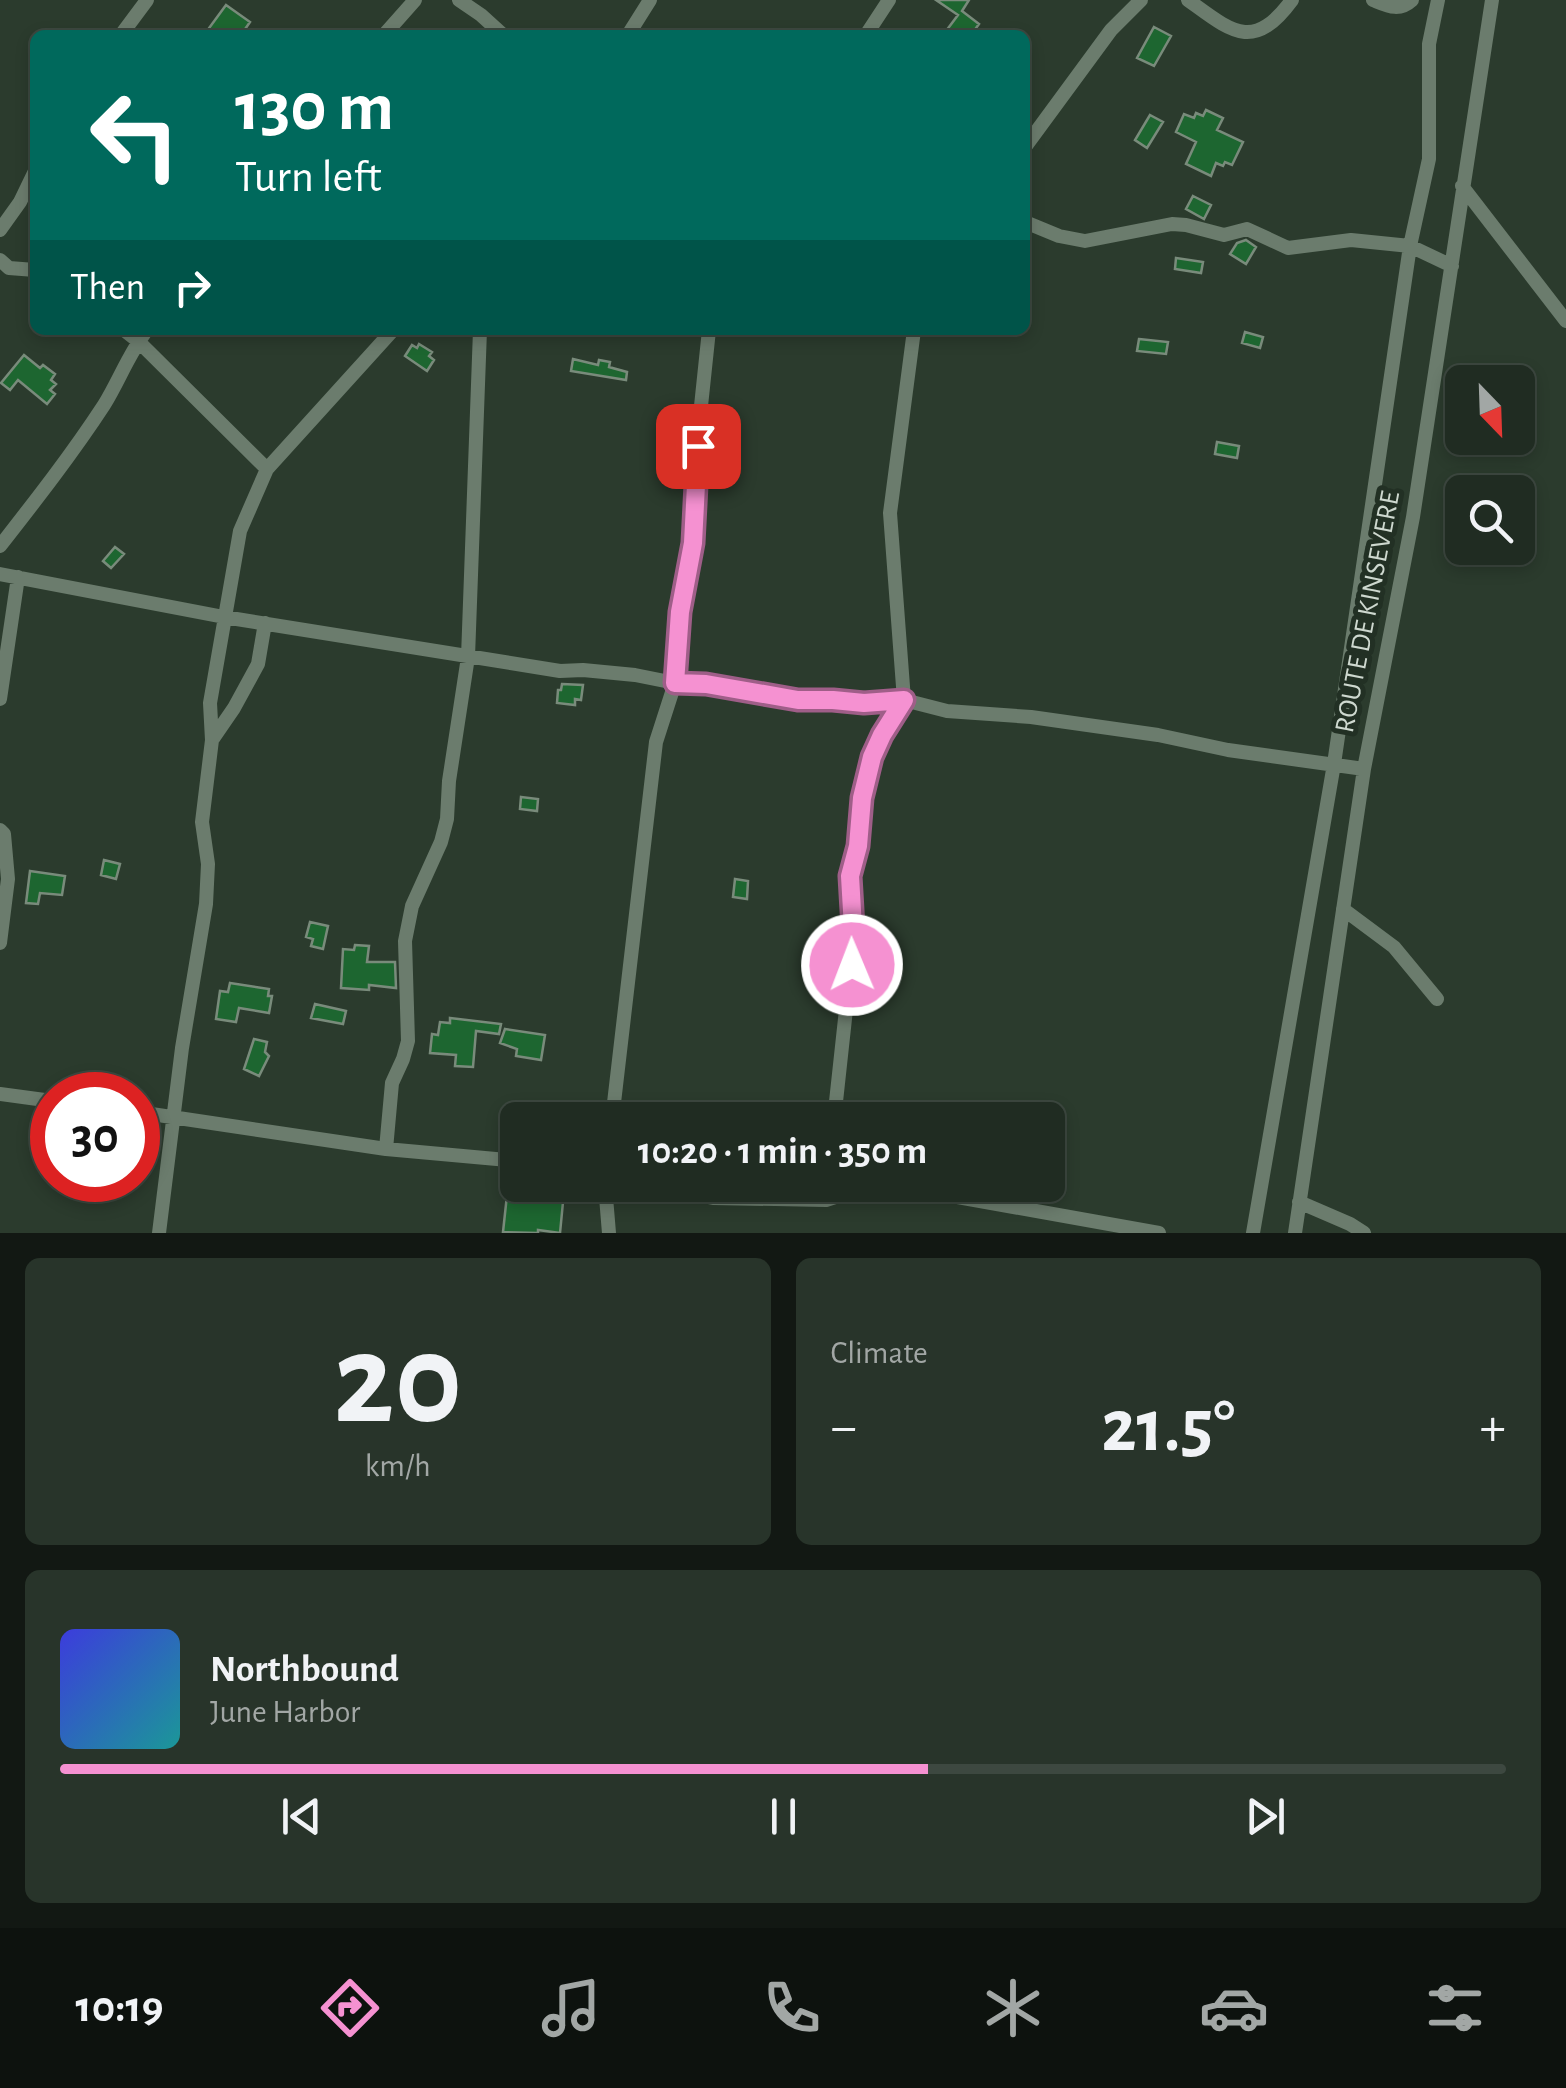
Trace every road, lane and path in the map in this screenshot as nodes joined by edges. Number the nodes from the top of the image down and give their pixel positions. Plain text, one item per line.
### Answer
1 (147, 0) edge
2 (416, 0) edge
3 (460, 0) edge
4 (650, 0) edge
5 (889, 0) edge
6 (1141, 0) edge
7 (1188, 0) edge
8 (1292, 0) edge
9 (1412, 0) edge
10 (1438, 0) edge
11 (1492, 0) edge
12 (1382, 2) edge
13 (125, 30) edge
14 (389, 30) edge
15 (497, 30) edge
16 (631, 30) edge
17 (869, 30) edge
18 (1030, 140) edge
19 (30, 181) edge
20 (1462, 186) junction
21 (1030, 224) edge
22 (0, 230) edge
23 (1410, 246) junction
24 (0, 260) edge
25 (1452, 266) junction
26 (30, 270) edge
27 (1566, 321) edge
28 (143, 335) edge
29 (388, 335) edge
30 (480, 335) edge
31 (708, 335) edge
32 (913, 335) edge
33 (267, 469) junction
34 (0, 546) edge
35 (0, 574) edge
36 (18, 577) junction
37 (224, 617) junction
38 (266, 623) junction
39 (468, 657) junction
40 (675, 683) junction
41 (0, 699) edge
42 (904, 700) junction
43 (212, 740) junction
44 (1334, 764) junction
45 (1364, 769) junction
46 (0, 830) edge
47 (1343, 908) junction
48 (0, 944) edge
49 (1436, 998) dead end
50 (0, 1094) edge
51 (30, 1098) edge
52 (614, 1102) edge
53 (836, 1102) edge
54 (160, 1115) edge
55 (175, 1117) junction
56 (386, 1149) junction
57 (500, 1159) edge
58 (606, 1202) edge
59 (981, 1202) edge
60 (1299, 1202) junction
61 (1141, 1232) edge
62 (159, 1233) edge
63 (609, 1233) edge
64 (1159, 1233) edge
65 (1252, 1233) edge
66 (1295, 1233) edge
67 (1364, 1233) edge

1 - 13 street
2 - 14 street
3 - 15 street
4 - 16 street
5 - 17 street
6 - 18 street
7 - 8 street
9 - 12 street
10 - 23 street
11 - 20 street, ROUTE DE KINSEVERE
19 - 22 street
20 - 25 street, ROUTE DE KINSEVERE
20 - 27 street
21 - 23 street
23 - 25 street
23 - 44 street
24 - 26 street
25 - 45 street, ROUTE DE KINSEVERE
28 - 33 street
28 - 34 street
29 - 33 street
30 - 39 street
31 - 40 street
32 - 42 street
33 - 37 street
35 - 36 street
36 - 37 street
36 - 41 street
37 - 38 street
37 - 43 street
38 - 39 street
38 - 43 street
39 - 40 street
39 - 56 street
40 - 42 street
40 - 52 street
42 - 44 street
42 - 53 street
43 - 55 street
44 - 45 street
44 - 65 street
45 - 47 street, ROUTE DE KINSEVERE
46 - 48 street
47 - 49 street
47 - 60 street, ROUTE DE KINSEVERE
50 - 51 street
54 - 55 street
55 - 56 street
55 - 62 street
56 - 57 street
58 - 63 street
59 - 61 street
60 - 66 street, ROUTE DE KINSEVERE
60 - 67 street
61 - 64 street

